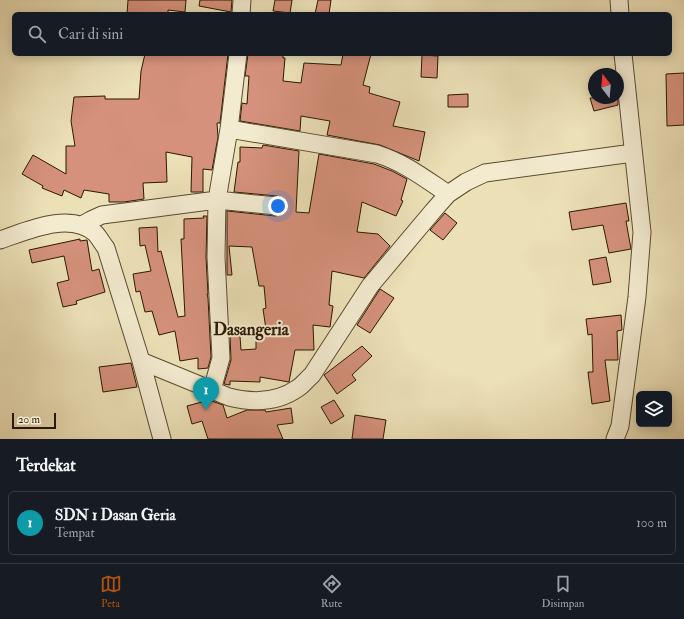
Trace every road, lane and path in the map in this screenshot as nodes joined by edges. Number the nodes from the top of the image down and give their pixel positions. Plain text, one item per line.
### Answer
1 (242, 0) edge
2 (619, 0) edge
3 (241, 12) edge
4 (620, 12) edge
5 (238, 56) edge
6 (623, 56) edge
7 (229, 129) junction
8 (633, 153) junction
9 (448, 194) junction
10 (217, 200) junction
11 (276, 206) dead end
12 (82, 225) junction
13 (0, 240) edge
14 (148, 364) junction
15 (205, 388) junction
16 (162, 439) edge
17 (615, 439) edge

1 - 3 street
2 - 4 street
5 - 7 street
6 - 8 street
7 - 9 street
7 - 10 street
8 - 9 street
8 - 17 street
9 - 15 street
10 - 11 street
10 - 12 street
10 - 15 street
12 - 13 street
12 - 14 street
14 - 15 street
14 - 16 street

